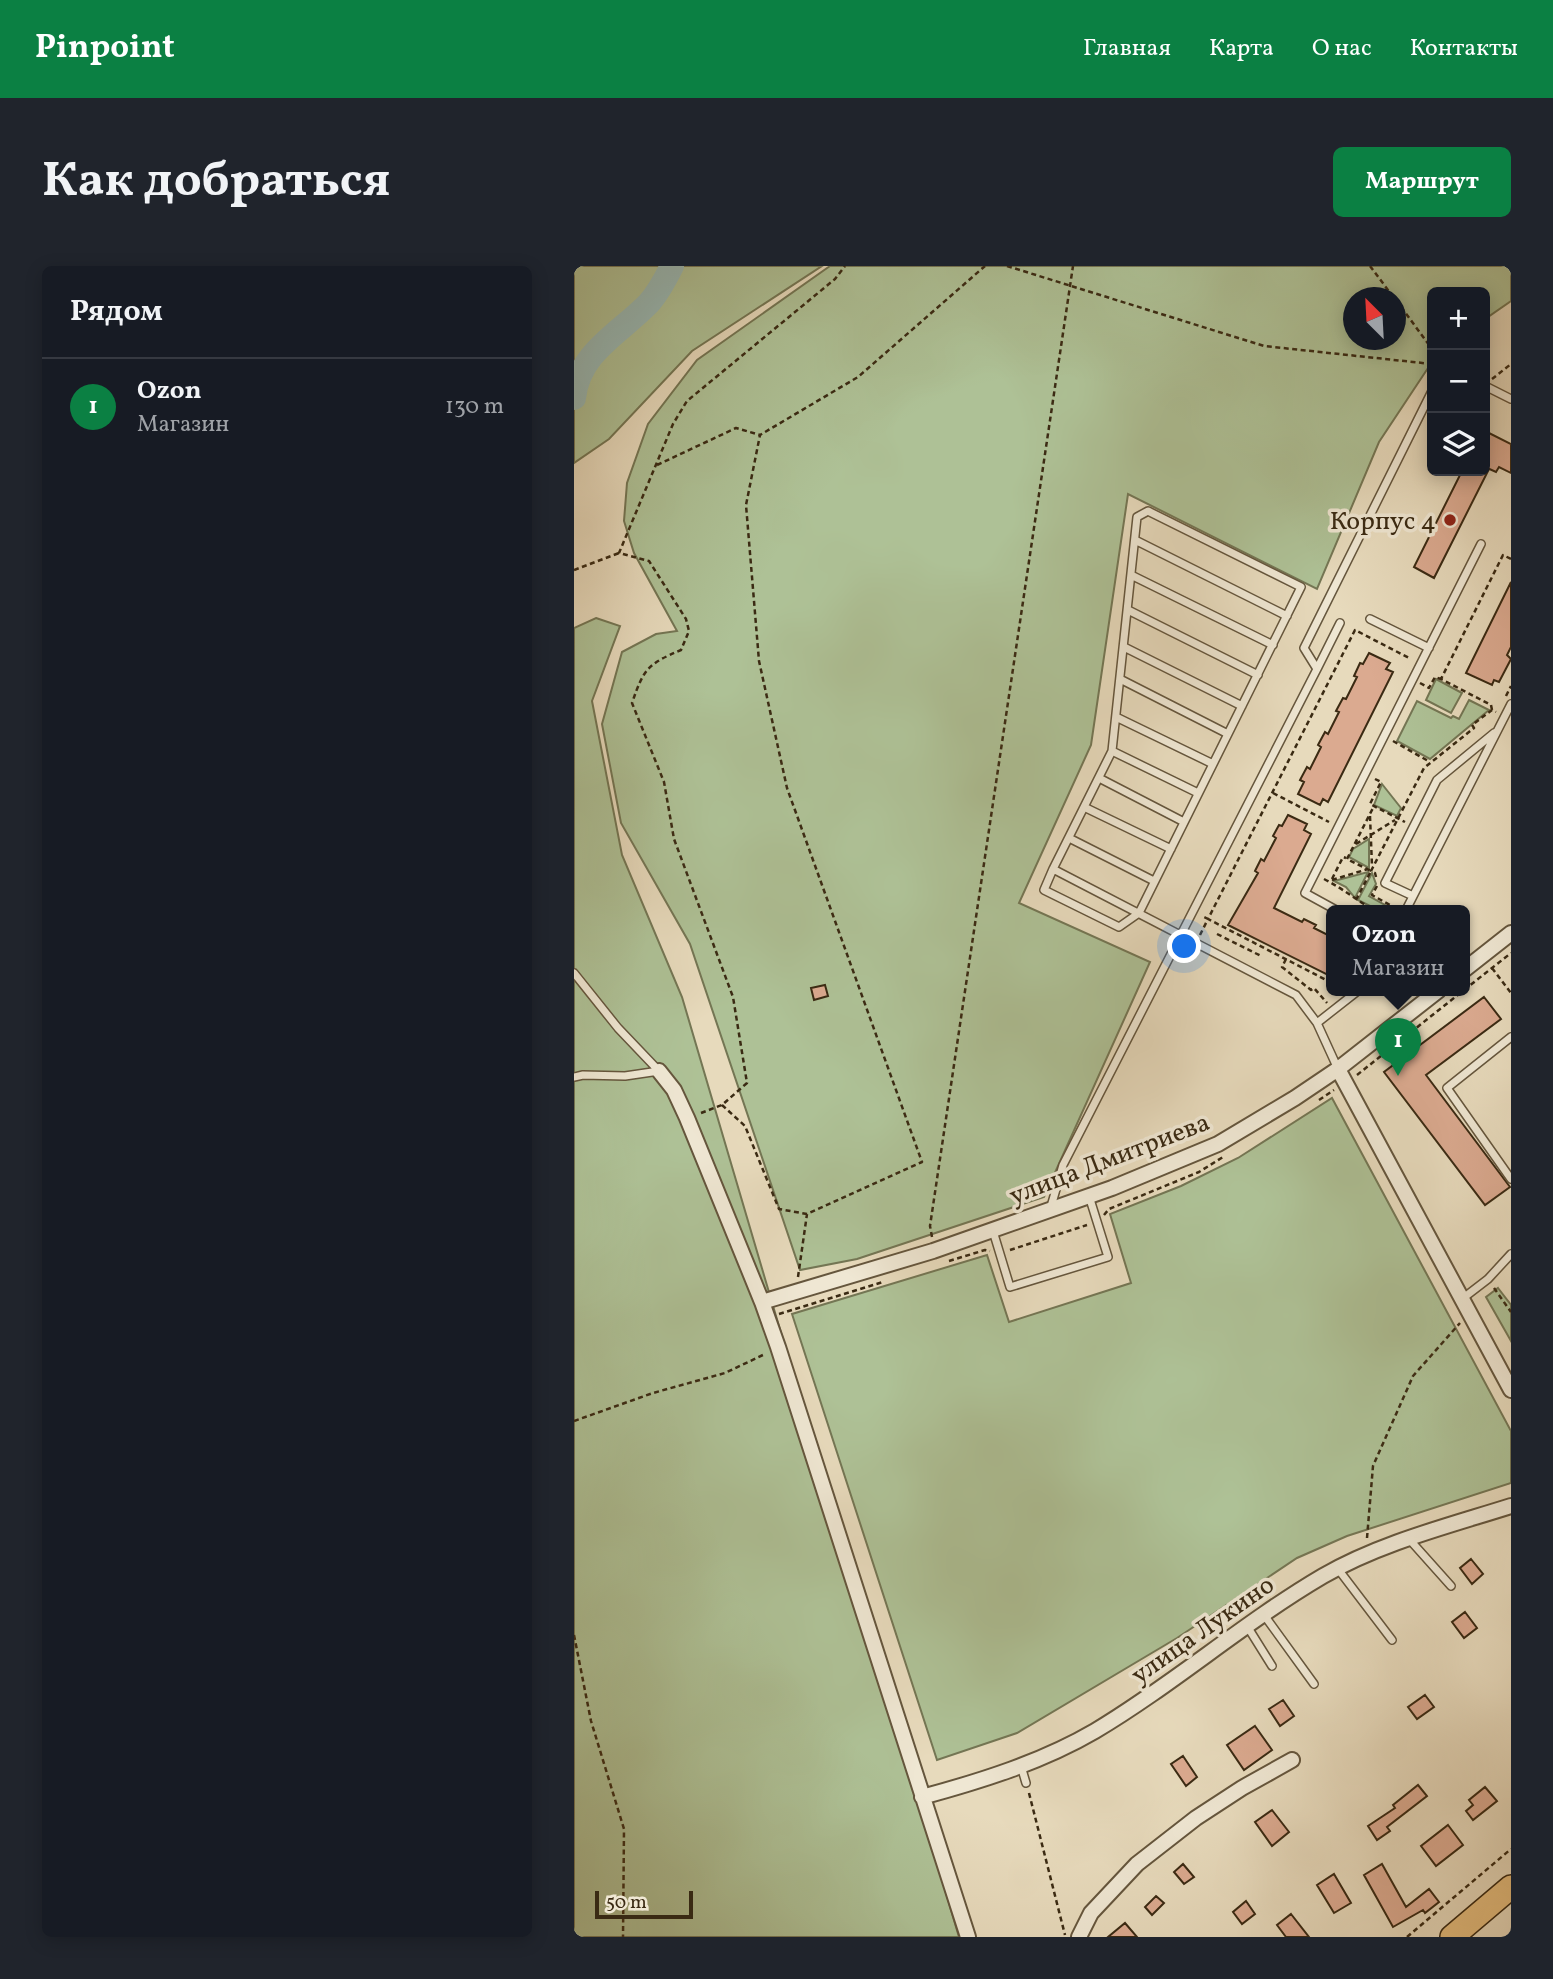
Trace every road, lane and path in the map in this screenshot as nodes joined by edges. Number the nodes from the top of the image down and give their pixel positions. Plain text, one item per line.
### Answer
1 (845, 266) edge
2 (985, 266) edge
3 (1007, 266) edge
4 (1073, 266) edge
5 (1370, 266) edge
6 (1072, 286) junction
7 (1386, 287) edge
8 (1406, 313) edge
9 (1427, 342) edge
10 (1427, 364) edge
11 (1511, 364) edge
12 (1490, 381) edge
13 (1490, 388) edge
14 (1511, 399) edge
15 (1427, 401) edge
16 (760, 435) junction
17 (657, 465) junction
18 (1135, 540) junction
19 (1481, 544) dead end
20 (619, 553) junction
21 (1511, 559) edge
22 (574, 570) edge
23 (1131, 575) junction
24 (1128, 610) junction
25 (1287, 616) junction
26 (1370, 619) dead end
27 (1340, 623) dead end
28 (1273, 645) junction
29 (1124, 647) junction
30 (1429, 648) junction
31 (1415, 661) dead end
32 (1317, 669) junction
33 (1258, 675) junction
34 (1120, 679) junction
35 (1441, 679) junction
36 (1421, 683) dead end
37 (1511, 704) edge
38 (1242, 706) junction
39 (1492, 710) dead end
40 (1116, 717) junction
41 (1497, 731) junction
42 (1228, 733) junction
43 (1384, 737) junction
44 (1112, 751) junction
45 (1431, 763) dead end
46 (1213, 765) junction
47 (1099, 778) junction
48 (1373, 778) dead end
49 (1198, 793) junction
50 (1273, 793) junction
51 (1374, 806) junction
52 (1084, 807) junction
53 (1370, 813) junction
54 (1184, 822) junction
55 (1332, 824) dead end
56 (1371, 835) junction
57 (1069, 838) junction
58 (1354, 845) junction
59 (1171, 849) junction
60 (1347, 859) junction
61 (1054, 869) junction
62 (1370, 869) junction
63 (1314, 874) junction
64 (1154, 881) junction
65 (1331, 881) junction
66 (1413, 896) junction
67 (1356, 900) junction
68 (1327, 905) edge
69 (1365, 905) edge
70 (1408, 905) edge
71 (1193, 912) junction
72 (1139, 913) junction
73 (1208, 919) junction
74 (1224, 928) junction
75 (1511, 933) edge
76 (1181, 935) junction
77 (1242, 936) junction
78 (1196, 943) junction
79 (1238, 945) junction
80 (1511, 953) edge
81 (1261, 956) dead end
82 (1286, 959) junction
83 (1470, 966) edge
84 (1303, 968) junction
85 (1492, 968) junction
86 (574, 973) edge
87 (1298, 978) junction
88 (1326, 980) edge
89 (1470, 985) edge
90 (1511, 993) edge
91 (1351, 996) edge
92 (1431, 996) edge
93 (1456, 996) edge
94 (1329, 1005) dead end
95 (1317, 1023) junction
96 (1511, 1037) edge
97 (1338, 1069) junction
98 (659, 1071) junction
99 (574, 1077) edge
100 (1346, 1084) junction
101 (722, 1105) junction
102 (687, 1118) junction
103 (1511, 1179) edge
104 (1089, 1195) junction
105 (1050, 1210) junction
106 (807, 1214) junction
107 (993, 1230) junction
108 (933, 1251) junction
109 (1511, 1254) edge
110 (1488, 1279) junction
111 (796, 1291) junction
112 (1462, 1298) junction
113 (762, 1303) junction
114 (1511, 1312) edge
115 (1460, 1323) dead end
116 (778, 1347) junction
117 (1511, 1390) edge
118 (574, 1421) edge
119 (1511, 1506) edge
120 (1409, 1539) junction
121 (1367, 1542) dead end
122 (1338, 1569) junction
123 (1451, 1586) dead end
124 (1263, 1614) junction
125 (1247, 1625) junction
126 (574, 1635) edge
127 (1392, 1640) dead end
128 (1272, 1666) dead end
129 (1314, 1684) dead end
130 (1292, 1760) dead end
131 (1021, 1766) junction
132 (1027, 1783) joint
133 (922, 1797) junction
134 (1511, 1849) edge
135 (1511, 1887) edge
136 (623, 1937) edge
137 (968, 1937) edge
138 (1066, 1937) edge
139 (1079, 1937) edge
140 (1407, 1937) edge
141 (1452, 1937) edge

1 - 17 path
2 - 16 path
3 - 6 path
4 - 6 path
5 - 7 path
6 - 10 path
6 - 108 path
8 - 9 path
11 - 12 path
13 - 14 lane
15 - 32 lane
16 - 17 path
16 - 106 path
17 - 20 path
18 - 23 lane
18 - 25 lane
18 - 25 lane
19 - 30 lane
20 - 22 path
20 - 101 path
21 - 35 path
23 - 24 lane
23 - 28 lane
24 - 29 lane
24 - 33 lane
25 - 28 lane
26 - 30 lane
27 - 32 lane
28 - 33 lane
29 - 34 lane
29 - 38 lane
30 - 43 lane
31 - 50 path
32 - 71 lane
33 - 38 lane
34 - 40 lane
34 - 42 lane
35 - 36 path
35 - 39 path
37 - 41 lane
38 - 42 lane
40 - 44 lane
40 - 46 lane
41 - 66 lane
41 - 66 lane
42 - 46 lane
43 - 45 path
43 - 63 lane
44 - 47 lane
44 - 49 lane
46 - 49 lane
47 - 52 lane
47 - 54 lane
48 - 51 path
49 - 54 lane
50 - 55 path
50 - 73 path
51 - 53 path
51 - 56 path
52 - 57 lane
52 - 59 lane
53 - 56 path
53 - 58 path
54 - 59 lane
56 - 58 path
56 - 62 path
57 - 61 lane
57 - 64 lane
58 - 60 path
59 - 64 lane
60 - 62 path
60 - 65 path
61 - 72 lane
61 - 72 lane
62 - 65 path
62 - 67 path
63 - 65 path
63 - 68 lane
64 - 72 lane
65 - 67 path
66 - 70 lane
67 - 69 path
71 - 73 path
71 - 76 lane
72 - 76 lane
73 - 74 path
73 - 78 path
74 - 77 path
74 - 79 path
75 - 83 street
76 - 78 lane
76 - 105 lane
77 - 79 path
77 - 82 path
78 - 95 lane
79 - 81 path
80 - 85 path
82 - 84 path
82 - 87 path
84 - 87 path
84 - 88 path
85 - 89 path
85 - 90 path
86 - 98 lane
87 - 94 path
91 - 95 lane
92 - 97 street, улица Дмитриева
93 - 100 path
95 - 97 lane
96 - 103 lane
97 - 100 street
97 - 104 street, улица Дмитриева
98 - 99 lane
98 - 102 street
100 - 112 street
101 - 102 path
101 - 106 path
102 - 113 street
104 - 105 street, улица Дмитриева
104 - 107 lane
105 - 107 street, улица Дмитриева
106 - 111 path
107 - 108 street, улица Дмитриева
108 - 111 street, улица Дмитриева
109 - 110 lane
110 - 112 lane
110 - 114 path
111 - 113 street, улица Дмитриева
112 - 117 street
113 - 116 street
115 - 121 path
116 - 118 path
116 - 133 street
119 - 120 street, улица Лукино
120 - 122 street, улица Лукино
120 - 123 lane
122 - 124 street, улица Лукино
122 - 127 lane
124 - 125 street, улица Лукино
124 - 129 lane
125 - 128 lane
125 - 131 street, улица Лукино
126 - 136 path
130 - 139 street
131 - 132 lane
131 - 133 street, улица Лукино
132 - 138 path
133 - 137 street
134 - 140 path
135 - 141 main road

